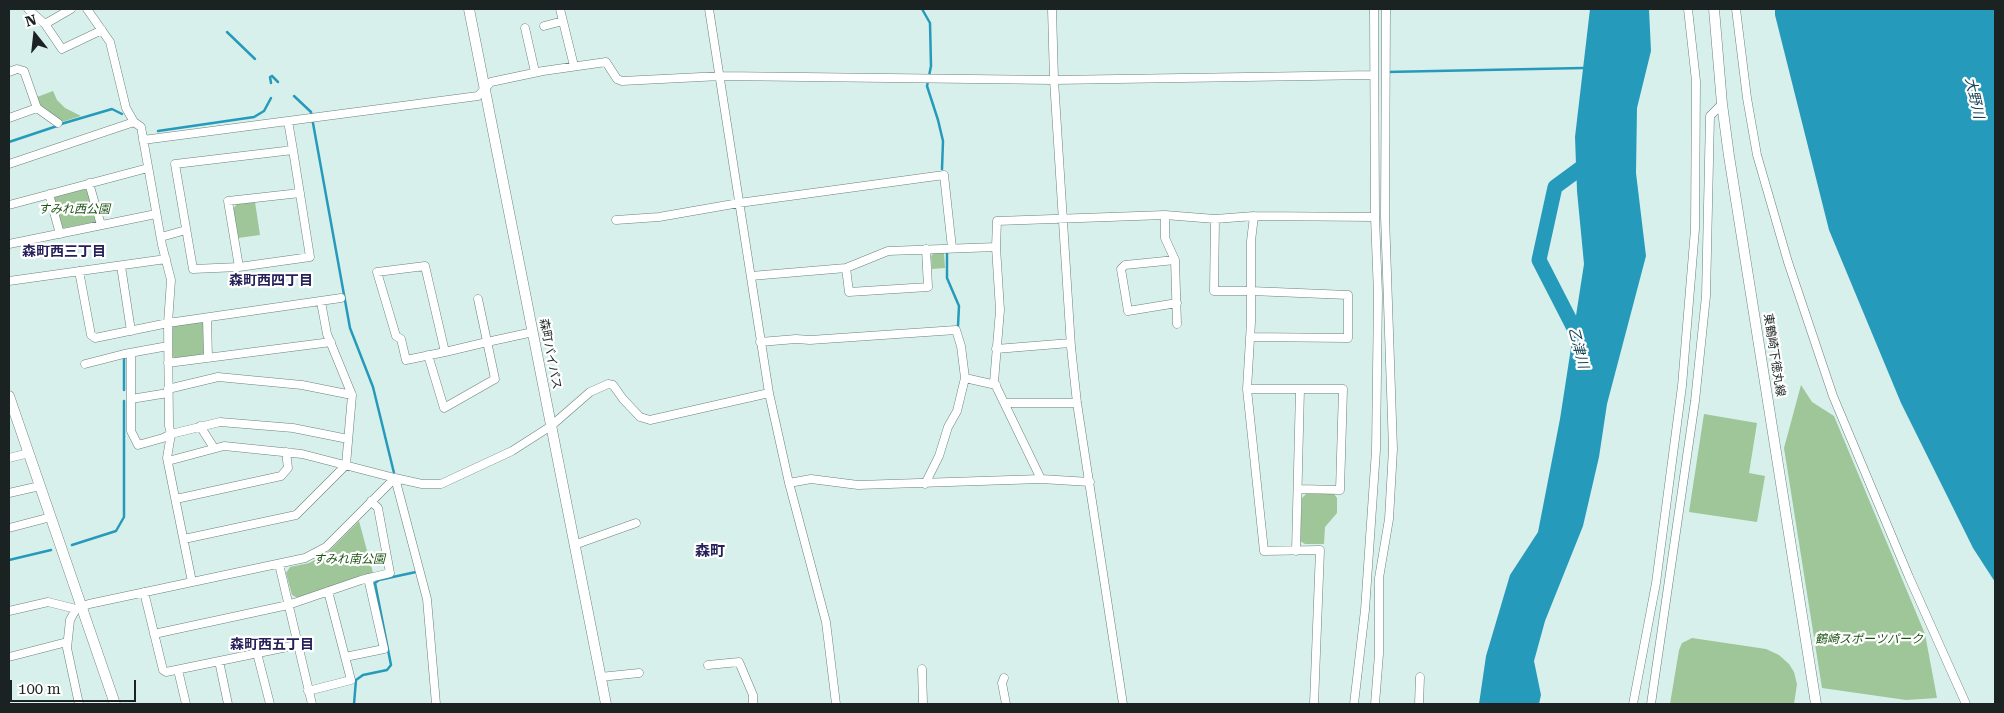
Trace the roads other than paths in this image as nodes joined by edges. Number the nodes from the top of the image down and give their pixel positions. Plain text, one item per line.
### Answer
1 (28, 9) edge
2 (71, 9) edge
3 (87, 9) edge
4 (469, 9) edge
5 (560, 9) edge
6 (709, 9) edge
7 (1052, 9) edge
8 (1374, 9) edge
9 (1386, 9) edge
10 (1688, 9) edge
11 (1714, 9) edge
12 (1736, 9) edge
13 (563, 21) junction
14 (45, 24) junction
15 (544, 26) dead end
16 (525, 28) dead end
17 (102, 30) junction
18 (574, 66) junction
19 (9, 72) edge
20 (536, 72) junction
21 (1374, 75) junction
22 (721, 76) junction
23 (1054, 80) junction
24 (485, 88) junction
25 (1722, 104) junction
26 (37, 108) junction
27 (9, 118) edge
28 (288, 121) junction
29 (134, 122) junction
30 (58, 123) dead end
31 (143, 140) junction
32 (293, 150) junction
33 (9, 164) edge
34 (148, 168) junction
35 (89, 183) junction
36 (300, 193) junction
37 (49, 194) junction
38 (740, 203) junction
39 (9, 205) edge
40 (156, 214) junction
41 (1165, 215) junction
42 (1254, 216) junction
43 (1375, 216) junction
44 (1062, 218) junction
45 (1214, 219) junction
46 (616, 220) dead end
47 (101, 225) junction
48 (186, 230) junction
49 (60, 234) junction
50 (161, 236) junction
51 (9, 244) edge
52 (996, 247) junction
53 (952, 248) junction
54 (926, 249) junction
55 (166, 260) junction
56 (1175, 260) junction
57 (121, 266) junction
58 (239, 267) junction
59 (846, 268) junction
60 (79, 272) junction
61 (750, 276) junction
62 (9, 281) edge
63 (1251, 291) junction
64 (341, 298) dead end
65 (478, 299) dead end
66 (321, 302) junction
67 (1177, 303) junction
68 (208, 318) junction
69 (168, 323) junction
70 (1177, 324) dead end
71 (131, 331) junction
72 (533, 332) junction
73 (1250, 337) junction
74 (331, 342) junction
75 (487, 342) junction
76 (760, 342) junction
77 (1070, 343) junction
78 (168, 346) junction
79 (996, 349) junction
80 (444, 352) junction
81 (131, 353) junction
82 (428, 355) junction
83 (208, 358) junction
84 (168, 363) junction
85 (85, 364) dead end
86 (965, 378) junction
87 (996, 384) junction
88 (1247, 389) junction
89 (1300, 389) junction
90 (168, 391) junction
91 (769, 393) junction
92 (352, 395) junction
93 (9, 396) edge
94 (131, 399) junction
95 (1005, 403) junction
96 (1077, 403) junction
97 (12, 413) edge
98 (200, 426) junction
99 (551, 426) junction
100 (171, 434) junction
101 (348, 439) junction
102 (214, 448) junction
103 (286, 452) junction
104 (29, 453) junction
105 (9, 458) edge
106 (168, 461) junction
107 (346, 465) junction
108 (395, 478) junction
109 (1041, 479) junction
110 (1090, 482) junction
111 (789, 483) junction
112 (925, 484) junction
113 (40, 486) junction
114 (1298, 489) junction
115 (9, 493) edge
116 (176, 499) junction
117 (371, 502) junction
118 (51, 517) junction
119 (636, 523) dead end
120 (9, 528) edge
121 (184, 539) junction
122 (574, 545) junction
123 (1296, 550) junction
124 (279, 564) junction
125 (368, 578) junction
126 (192, 582) junction
127 (144, 592) junction
128 (328, 592) junction
129 (288, 606) junction
130 (79, 608) junction
131 (9, 611) edge
132 (154, 634) junction
133 (67, 642) junction
134 (297, 645) junction
135 (258, 653) junction
136 (9, 657) edge
137 (345, 657) junction
138 (219, 661) junction
139 (708, 665) dead end
140 (922, 668) dead end
141 (178, 670) junction
142 (639, 673) dead end
143 (600, 677) junction
144 (1420, 677) dead end
145 (1004, 678) dead end
146 (308, 691) junction
147 (79, 704) edge
148 (115, 704) edge
149 (186, 704) edge
150 (228, 704) edge
151 (270, 704) edge
152 (312, 704) edge
153 (436, 704) edge
154 (606, 704) edge
155 (753, 704) edge
156 (836, 704) edge
157 (924, 704) edge
158 (1006, 704) edge
159 (1123, 704) edge
160 (1314, 704) edge
161 (1354, 704) edge
162 (1375, 704) edge
163 (1419, 704) edge
164 (1633, 704) edge
165 (1651, 704) edge
166 (1816, 704) edge
167 (1966, 704) edge

1 - 14 street
2 - 14 street
3 - 17 street
4 - 24 street, 森町バイパス
5 - 13 street
6 - 22 street
7 - 23 street
8 - 21 street
9 - 162 street
10 - 164 street
11 - 25 street, 東鶴崎下徳丸線
12 - 167 street
13 - 15 street
13 - 18 street
14 - 17 street
16 - 20 street
17 - 29 street
18 - 20 street
18 - 22 street
19 - 26 street
20 - 24 street
21 - 23 street
21 - 43 street
22 - 23 street
22 - 38 street
23 - 44 street
24 - 28 street
24 - 72 street, 森町バイパス
25 - 165 street
25 - 166 street, 東鶴崎下徳丸線
26 - 27 street
26 - 30 street
28 - 31 street
28 - 32 street
29 - 31 street
29 - 33 street
31 - 34 street
32 - 36 street
32 - 48 street
34 - 35 street
34 - 40 street
35 - 37 street
35 - 47 street
36 - 58 street
36 - 58 street
37 - 39 street
37 - 49 street
38 - 46 street
38 - 53 street
38 - 61 street
40 - 47 street
40 - 50 street
41 - 44 street
41 - 45 street
41 - 56 street
42 - 43 street
42 - 45 street
42 - 63 street
43 - 161 street
44 - 52 street
44 - 77 street
45 - 63 street
47 - 49 street
48 - 50 street
48 - 58 street
49 - 51 street
50 - 55 street
52 - 53 street
52 - 79 street
53 - 54 street
54 - 59 street
54 - 59 street
55 - 57 street
55 - 69 street
56 - 67 street
56 - 67 street
57 - 60 street
57 - 71 street
59 - 61 street
60 - 62 street
60 - 71 street
61 - 76 street
63 - 73 street
63 - 73 street
64 - 66 street
65 - 75 street
66 - 68 street
66 - 74 street
67 - 70 street
68 - 69 street
68 - 83 street
69 - 71 street
69 - 78 street
72 - 75 street
72 - 99 street, 森町バイパス
73 - 88 street
74 - 83 street
74 - 92 street
75 - 80 street
75 - 82 street
76 - 86 street
76 - 91 street
77 - 79 street
77 - 96 street
78 - 81 street
78 - 84 street
79 - 87 street
80 - 82 street
80 - 82 street
81 - 85 street
81 - 94 street
83 - 84 street
84 - 90 street
86 - 87 street
86 - 112 street
87 - 95 street
88 - 89 street
88 - 123 street
89 - 114 street
89 - 114 street
90 - 92 street
90 - 94 street
90 - 100 street
91 - 99 street
91 - 111 street
92 - 101 street
93 - 97 street
94 - 100 street
95 - 96 street
95 - 109 street
96 - 110 street
97 - 104 street
98 - 100 street
98 - 101 street
98 - 102 street
99 - 108 street
99 - 122 street, 森町バイパス
100 - 106 street
101 - 107 street
102 - 103 street
102 - 106 street
103 - 107 street
103 - 116 street
104 - 105 street
104 - 113 street
106 - 116 street
107 - 108 street
107 - 121 street
108 - 117 street
108 - 153 street
109 - 110 street
109 - 112 street
110 - 159 street
111 - 112 street
111 - 156 street
113 - 115 street
113 - 118 street
114 - 123 street
116 - 121 street
117 - 124 street
117 - 125 street
118 - 120 street
118 - 130 street
119 - 122 street
121 - 126 street
122 - 143 street, 森町バイパス
123 - 160 street
124 - 126 street
124 - 129 street
125 - 128 street
125 - 137 street
126 - 127 street
127 - 130 street
127 - 132 street
128 - 129 street
128 - 137 street
129 - 132 street
129 - 134 street
130 - 131 street
130 - 133 street
130 - 148 street
132 - 141 street
133 - 136 street
133 - 147 street
134 - 135 street
134 - 146 street
135 - 138 street
135 - 151 street
137 - 146 street
138 - 141 street
138 - 150 street
139 - 155 street
140 - 157 street
141 - 149 street
142 - 143 street
143 - 154 street, 森町バイパス
144 - 163 street
145 - 158 street
146 - 152 street

